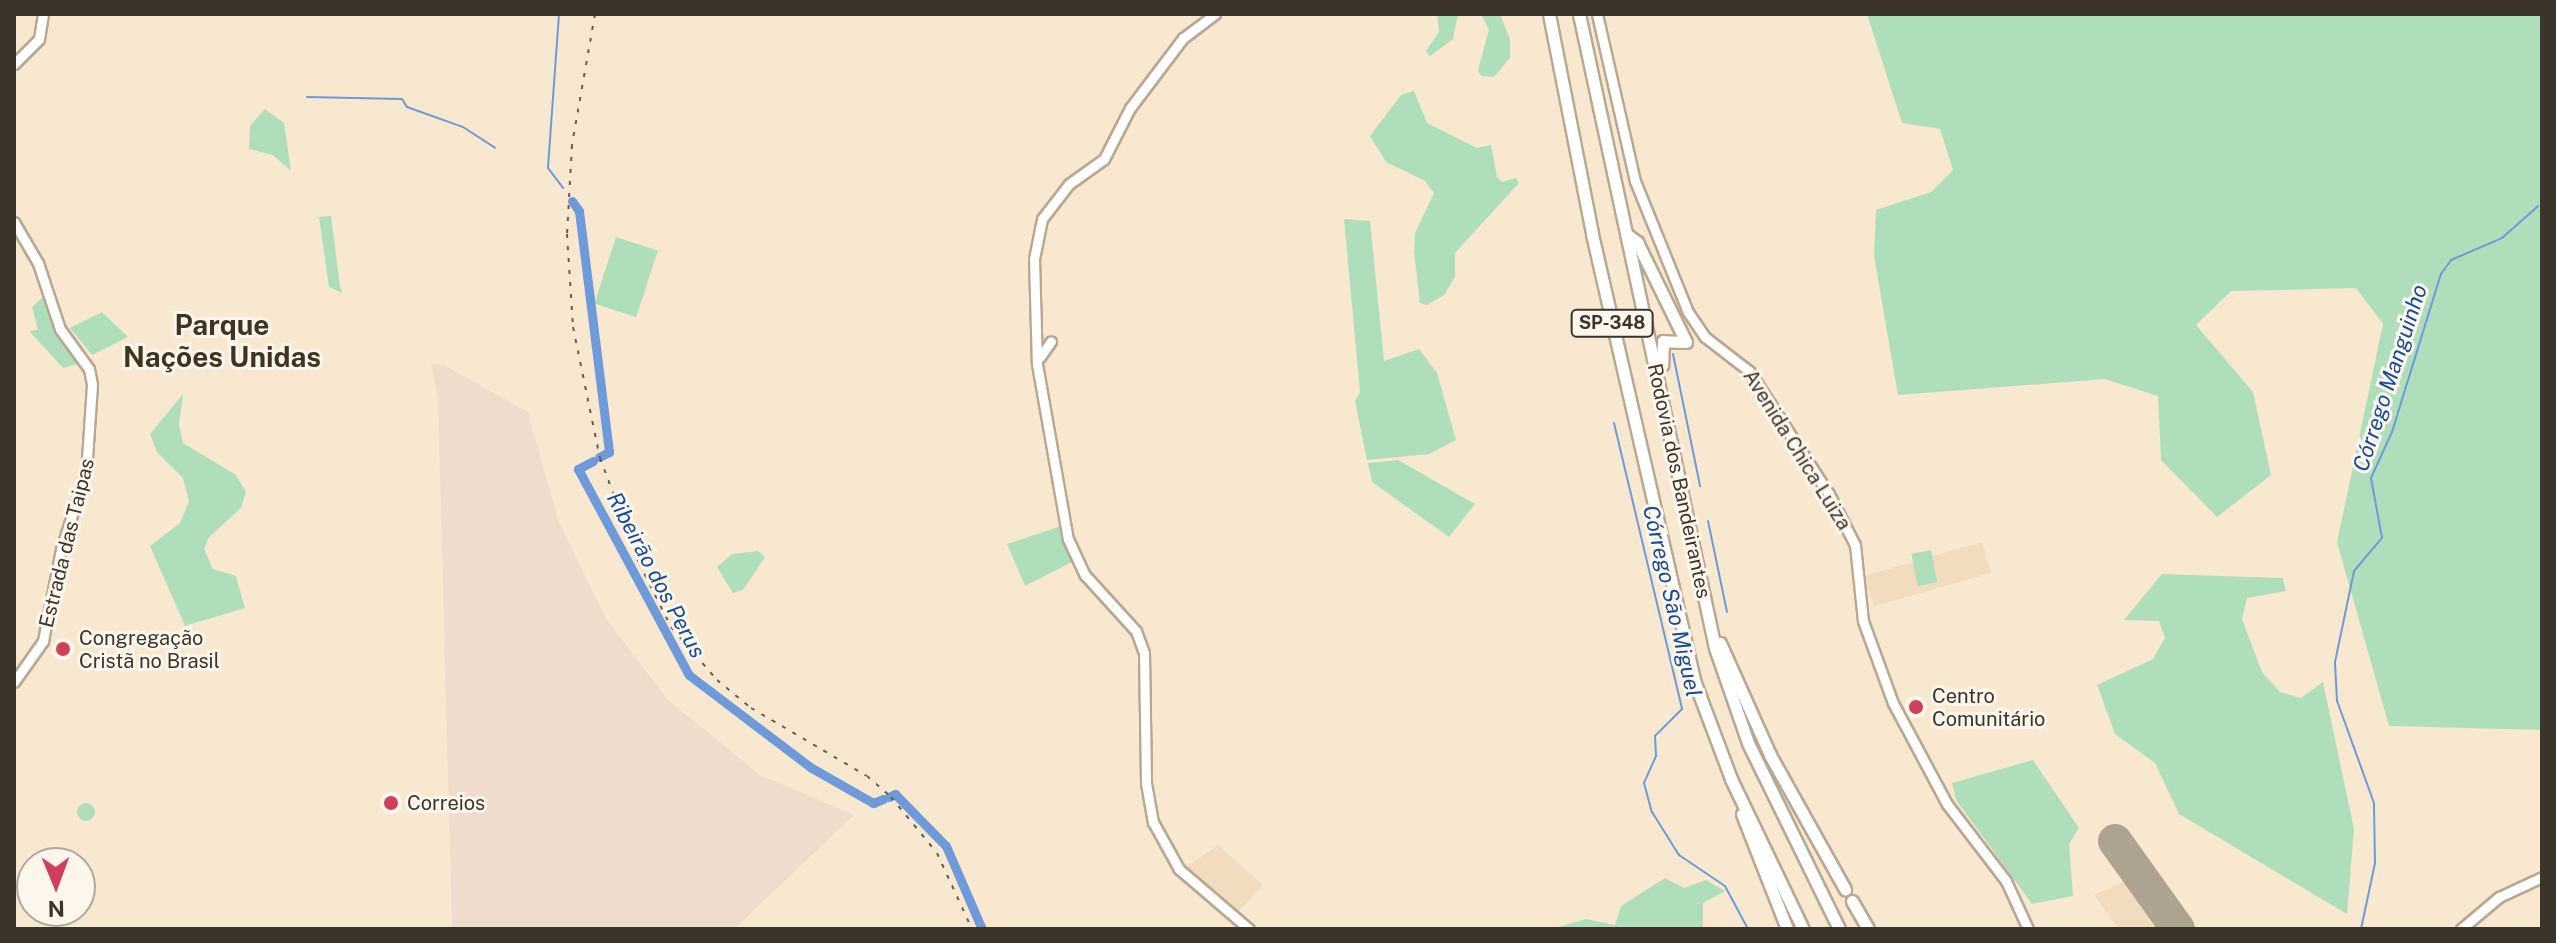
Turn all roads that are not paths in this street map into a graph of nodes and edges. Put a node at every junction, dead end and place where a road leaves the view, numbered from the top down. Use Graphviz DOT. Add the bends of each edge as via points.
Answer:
graph roads {
  1 [pos="43,14"];
  2 [pos="1215,14"];
  3 [pos="1549,14"];
  4 [pos="1579,14"];
  5 [pos="1597,14"];
  6 [pos="14,64"];
  7 [pos="14,222"];
  8 [pos="1626,234"];
  9 [pos="1051,341"];
  10 [pos="1037,364"];
  11 [pos="1657,377"];
  12 [pos="1710,625"];
  13 [pos="14,682"];
  14 [pos="1731,779"];
  15 [pos="2542,877"];
  16 [pos="1845,889"];
  17 [pos="1852,901"];
  18 [pos="1249,929"];
  19 [pos="1787,929"];
  20 [pos="1803,929"];
  21 [pos="1839,929"];
  22 [pos="1868,929"];
  23 [pos="2028,929"];
  24 [pos="2461,929"];
  1 -- 6 [label="main road" via="39,39"];
  2 -- 10 [label="main road" via="1183,38 1130,108 1104,159 1069,184 1042,219 1034,259"];
  3 -- 14 [label="highway, Rodovia dos Bandeirantes / SP-348" via="1592,234 1681,630"];
  4 -- 8 [label="highway, Rodovia dos Bandeirantes / SP-348"];
  5 -- 23 [label="main road, Avenida Chica Luiza" via="1635,181 1688,312 1705,337 1749,371 1829,494 1855,545 1863,621 1893,703 1947,804 2006,881"];
  7 -- 13 [label="main road, Estrada das Taipas" via="38,263 60,329 89,369 92,385 86,472 61,549 43,641"];
  8 -- 11 [label="highway, Rodovia dos Bandeirantes / SP-348"];
  8 -- 11 [label="highway" via="1637,242 1686,342 1663,341"];
  9 -- 10 [label="main road"];
  10 -- 18 [label="main road" via="1068,539 1085,575 1136,631 1144,653 1146,783 1153,822 1179,869"];
  11 -- 12 [label="highway, Rodovia dos Bandeirantes / SP-348"];
  12 -- 16 [label="highway" via="1770,755"];
  12 -- 21 [label="highway, Rodovia dos Bandeirantes / SP-348" via="1738,719"];
  14 -- 19 [label="highway"];
  14 -- 20 [label="highway, Rodovia dos Bandeirantes / SP-348"];
  15 -- 24 [label="main road" via="2499,897"];
  17 -- 22 [label="highway"];
}
